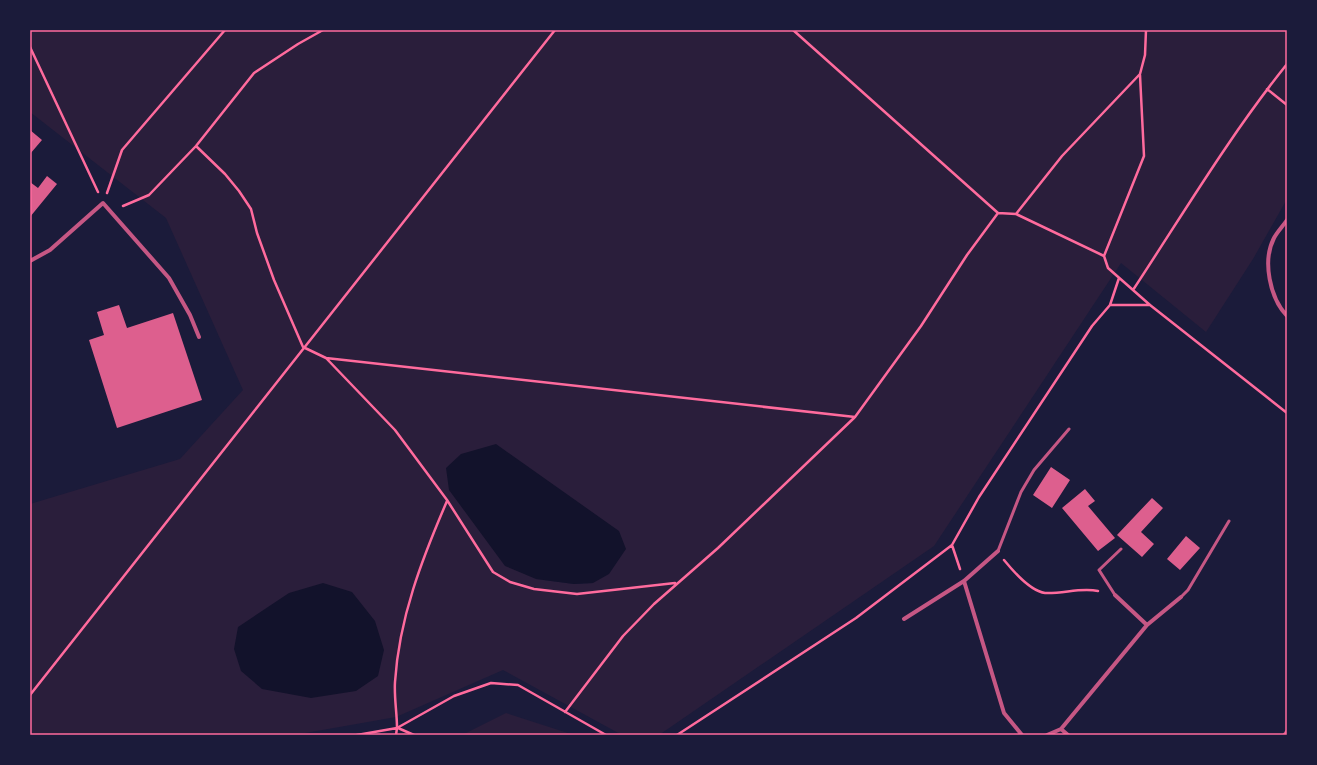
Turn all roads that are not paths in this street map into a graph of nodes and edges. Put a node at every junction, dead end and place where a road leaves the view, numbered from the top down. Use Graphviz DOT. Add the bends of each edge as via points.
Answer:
graph roads {
  1 [pos="1287,220"];
  2 [pos="30,261"];
  3 [pos="1287,316"];
  4 [pos="199,337"];
  5 [pos="1069,429"];
  6 [pos="1229,521"];
  7 [pos="1121,549"];
  8 [pos="998,552"];
  9 [pos="964,581"];
  10 [pos="1114,595"];
  11 [pos="1181,598"];
  12 [pos="904,619"];
  13 [pos="1148,626"];
  14 [pos="1061,729"];
  15 [pos="1287,731"];
  16 [pos="1022,735"];
  17 [pos="1047,735"];
  18 [pos="1068,735"];
  19 [pos="1284,735"];
  1 -- 3 [label="street" via="1274,239 1269,271 1276,300"];
  2 -- 4 [label="street" via="50,250 103,203 170,278"];
  5 -- 8 [label="lane" via="1034,470 1022,492"];
  6 -- 11 [label="lane"];
  7 -- 10 [label="lane" via="1099,570"];
  8 -- 9 [label="street"];
  9 -- 12 [label="street"];
  9 -- 16 [label="street" via="1004,713"];
  10 -- 13 [label="street"];
  11 -- 13 [label="street"];
  13 -- 14 [label="street"];
  14 -- 17 [label="street"];
  14 -- 18 [label="street"];
  15 -- 19 [label="lane"];
}
